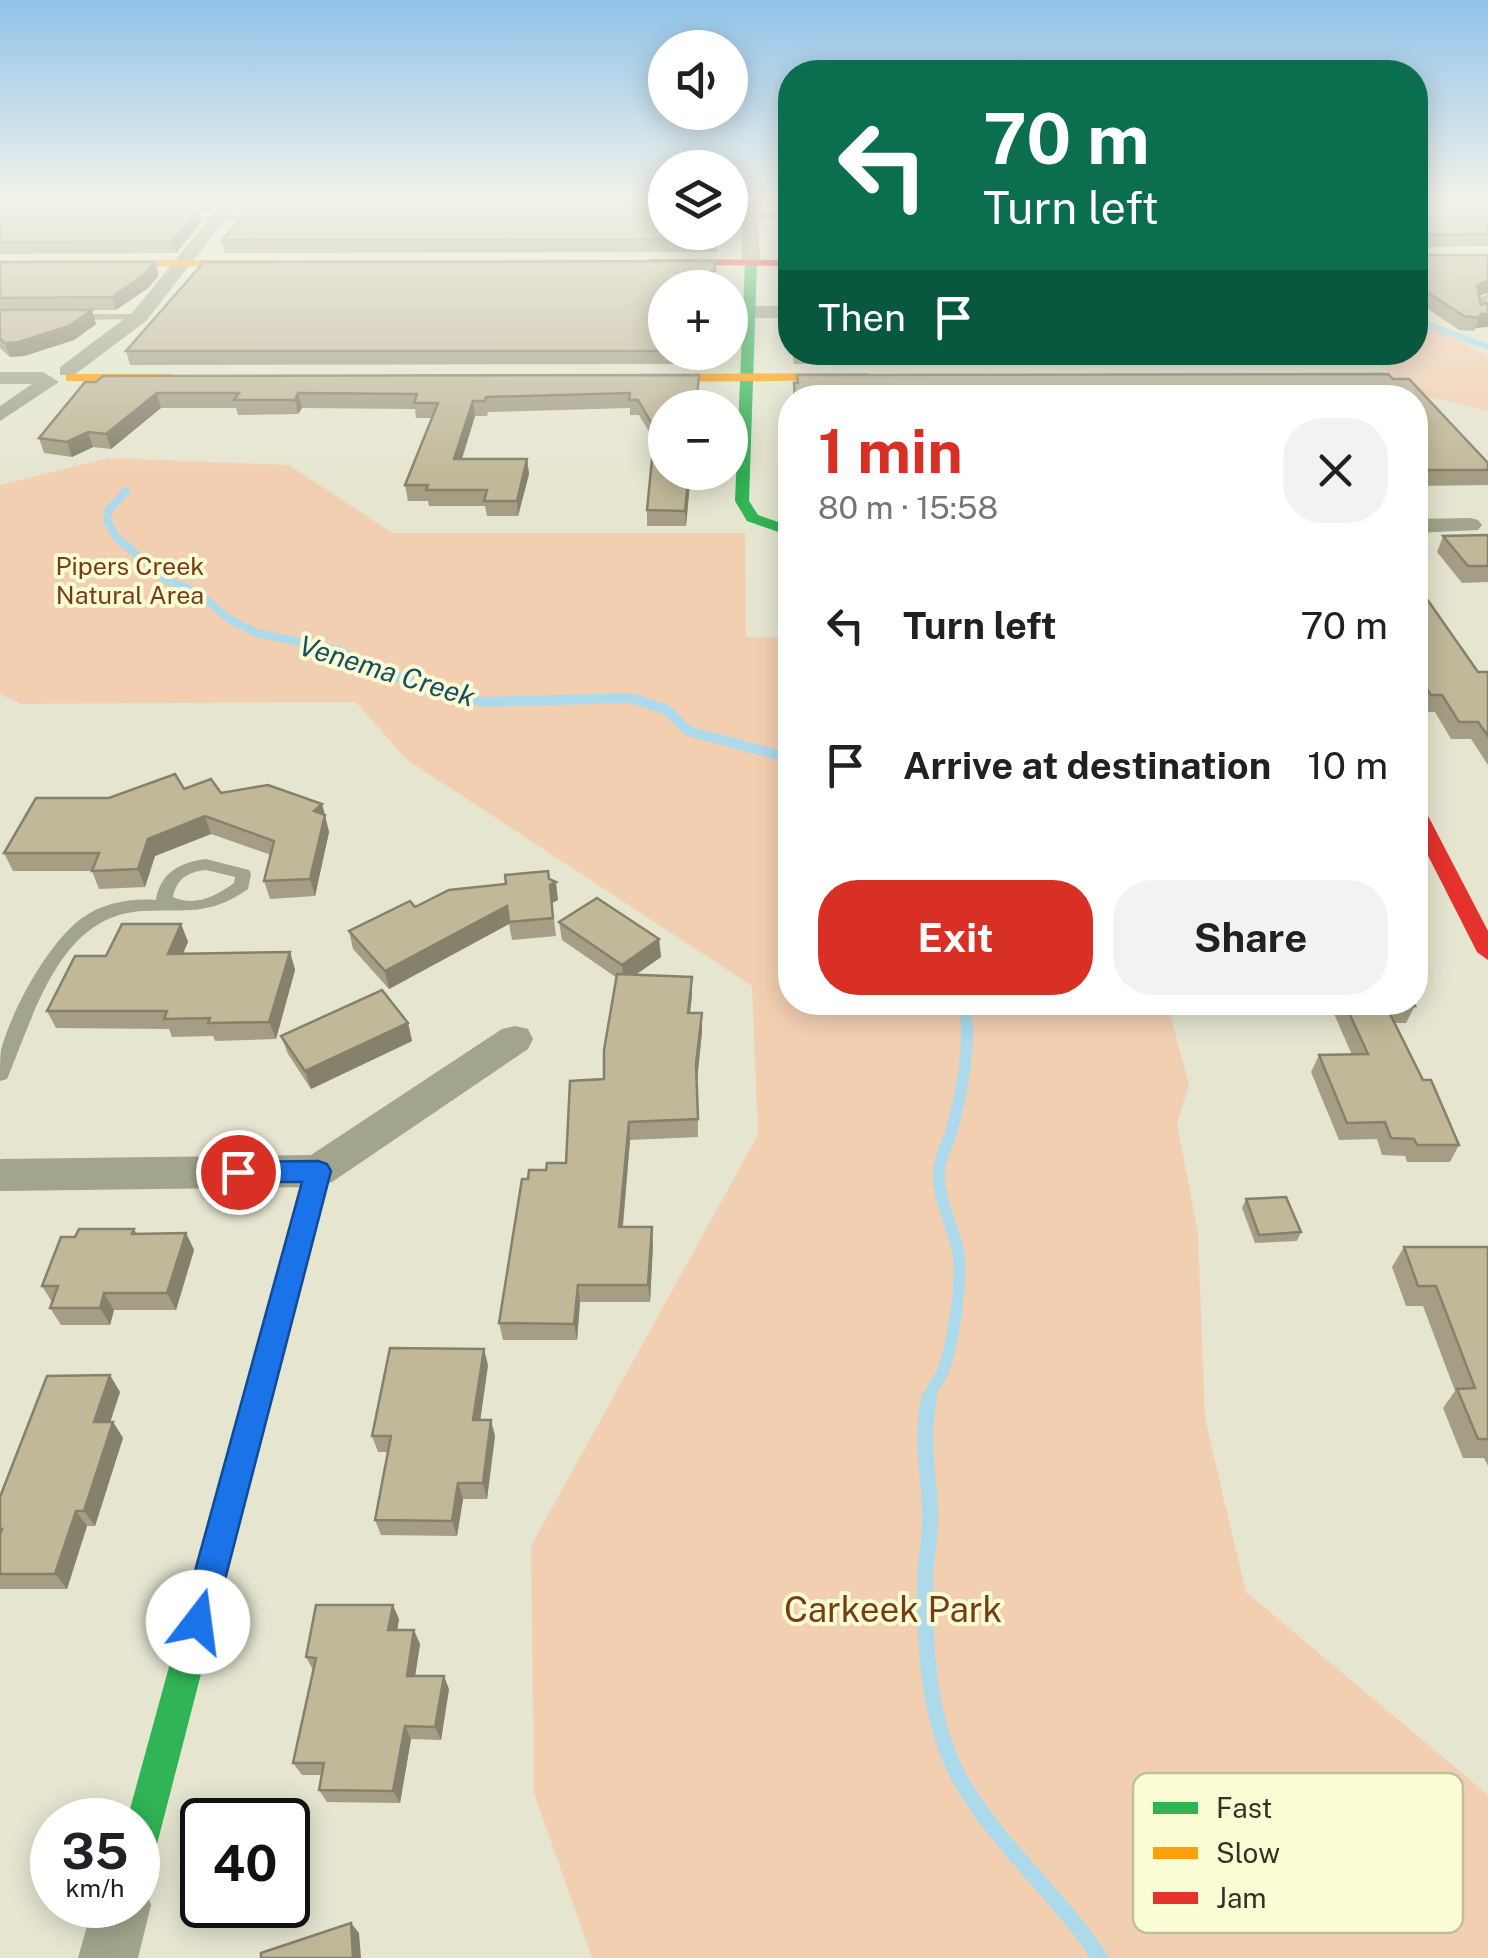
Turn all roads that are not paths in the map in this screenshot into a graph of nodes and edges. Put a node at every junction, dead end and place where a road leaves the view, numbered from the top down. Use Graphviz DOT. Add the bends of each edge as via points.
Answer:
graph roads {
  1 [pos="160,293"];
  2 [pos="750,293"];
  3 [pos="1488,298"];
  4 [pos="749,312"];
  5 [pos="778,312"];
  6 [pos="1480,313"];
  7 [pos="60,317"];
  8 [pos="139,317"];
  9 [pos="58,377"];
  10 [pos="884,377"];
  11 [pos="0,378"];
  12 [pos="190,378"];
  13 [pos="608,378"];
  14 [pos="746,378"];
  15 [pos="0,415"];
  16 [pos="1470,525"];
  17 [pos="1428,526"];
  18 [pos="778,528"];
  19 [pos="1428,835"];
  20 [pos="182,907"];
  21 [pos="1488,952"];
  22 [pos="515,1039"];
  23 [pos="0,1074"];
  24 [pos="318,1171"];
  25 [pos="0,1175"];
  26 [pos="151,1798"];
  27 [pos="116,1928"];
  28 [pos="108,1958"];
  1 -- 8 [label="street"];
  2 -- 4 [label="street"];
  3 -- 6 [label="lane" via="1481,300"];
  4 -- 5 [label="street"];
  4 -- 14 [label="street"];
  7 -- 8 [label="lane"];
  8 -- 9 [label="street"];
  9 -- 11 [label="street"];
  9 -- 12 [label="street"];
  9 -- 15 [label="street"];
  10 -- 14 [label="street"];
  13 -- 14 [label="street"];
  14 -- 18 [label="street" via="742,501 748,515"];
  16 -- 17 [label="street"];
  19 -- 21 [label="street"];
  20 -- 23 [label="lane" via="108,910 76,928 45,973"];
  22 -- 24 [label="street"];
  24 -- 25 [label="street"];
  24 -- 26 [label="street"];
  27 -- 28 [label="street"];
}
